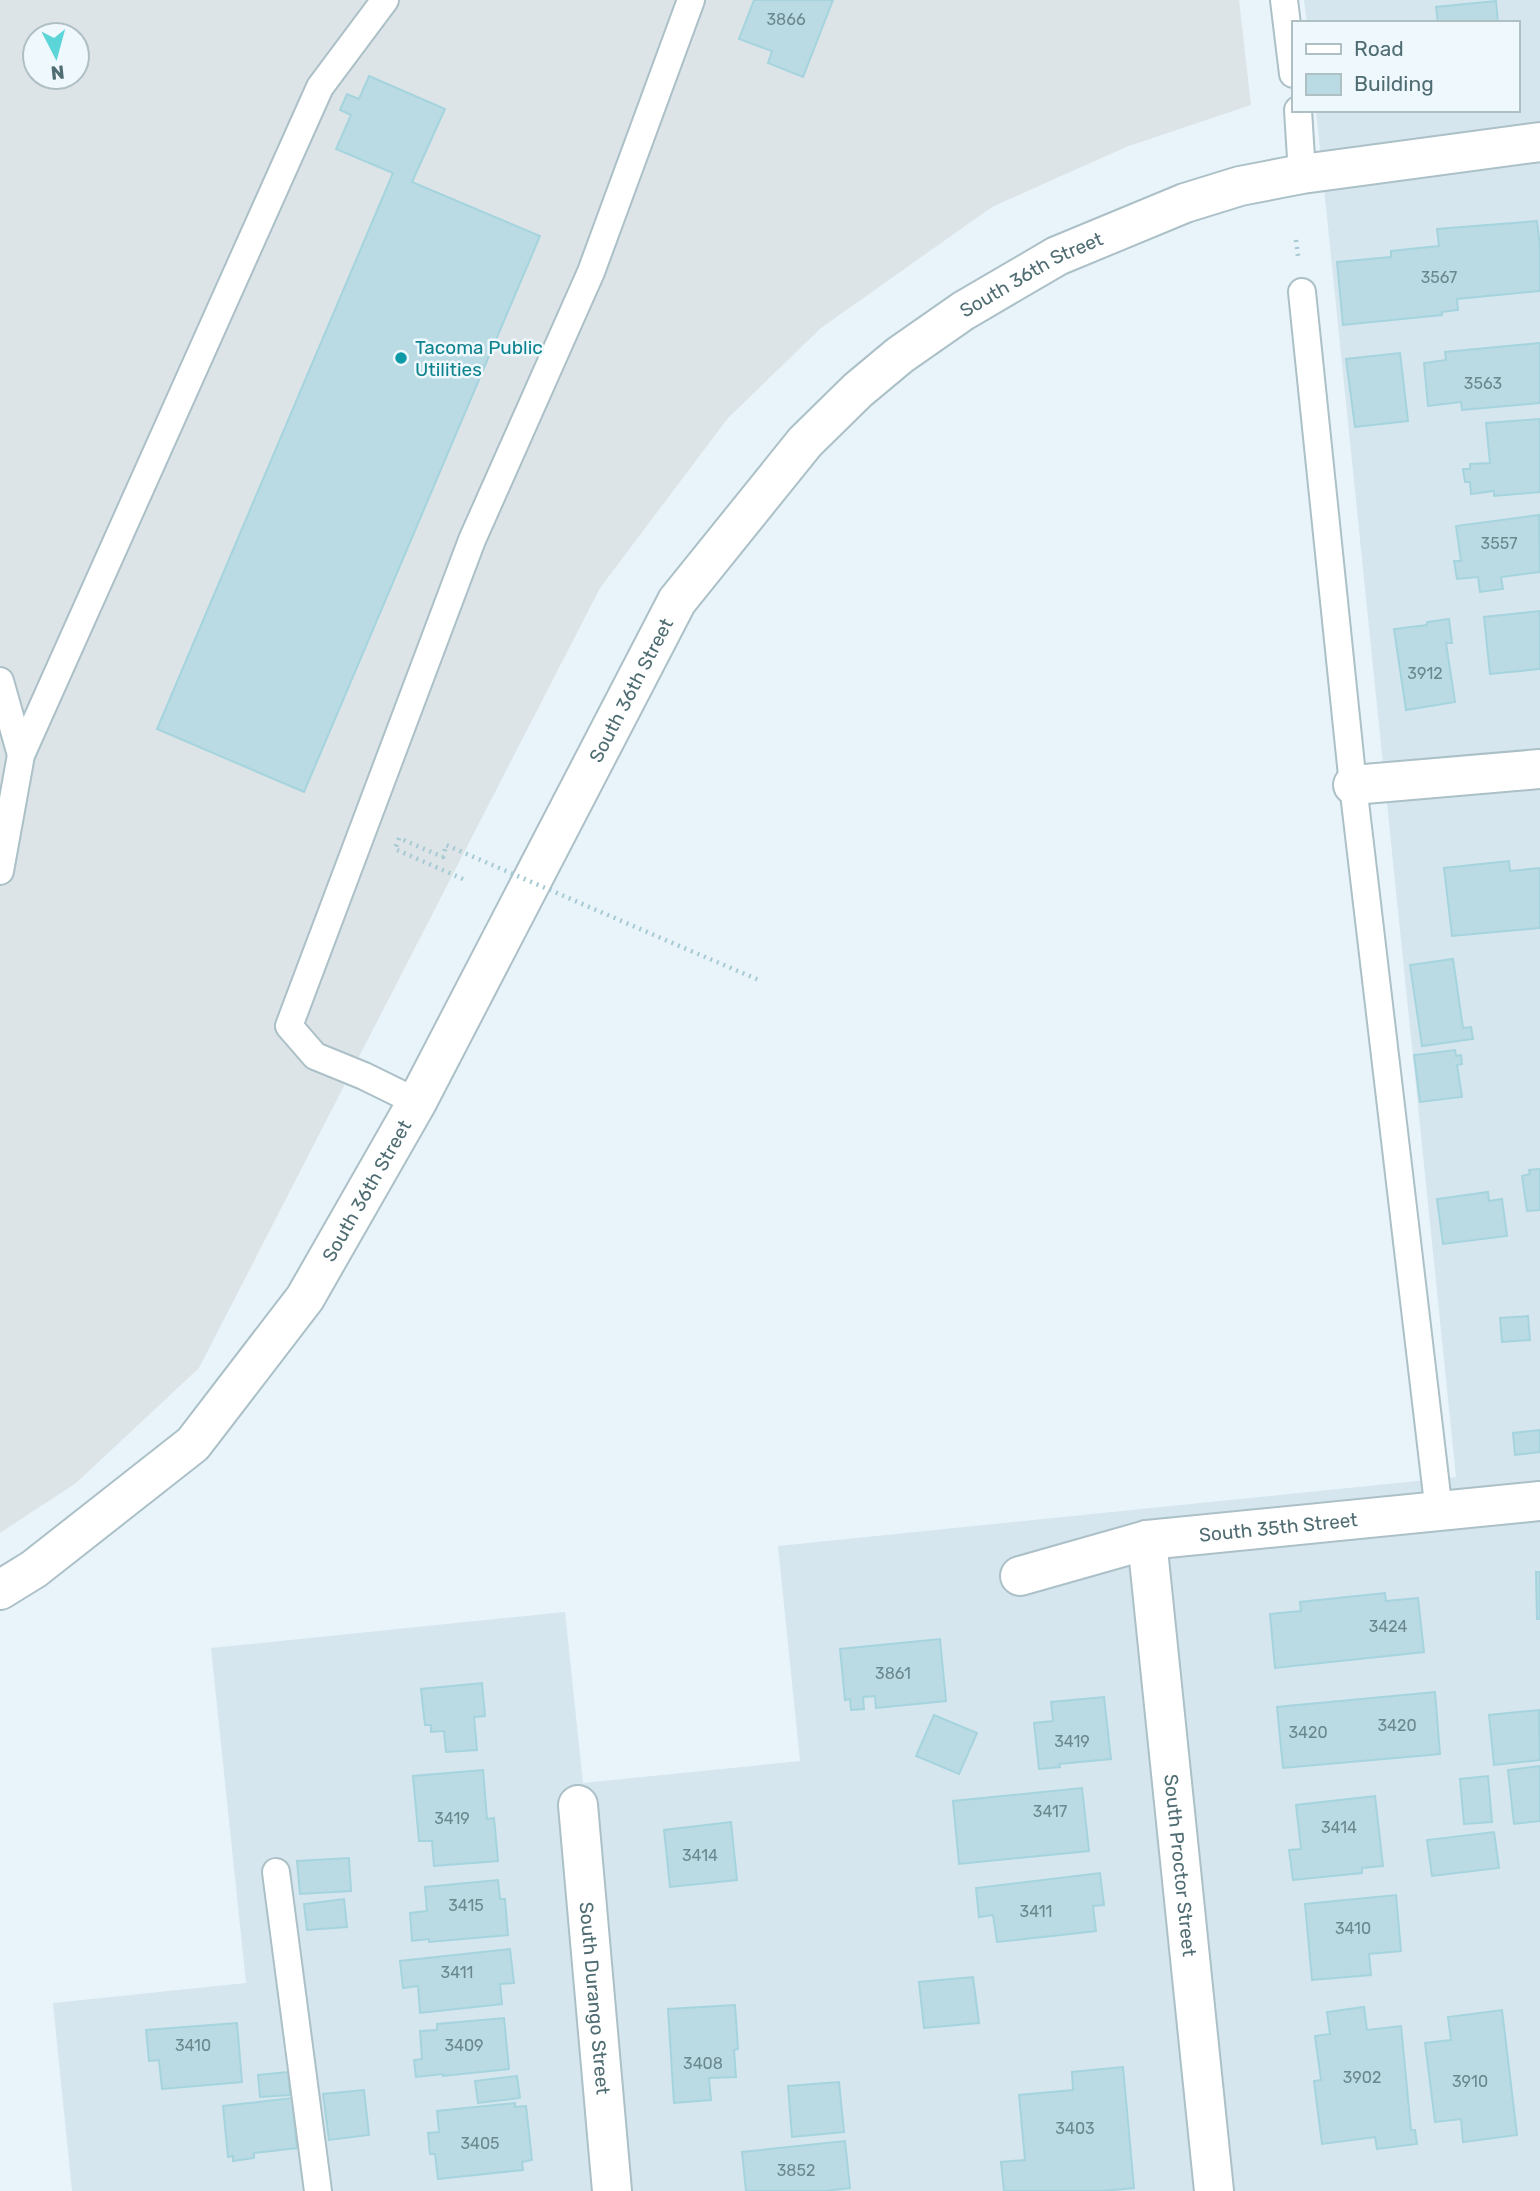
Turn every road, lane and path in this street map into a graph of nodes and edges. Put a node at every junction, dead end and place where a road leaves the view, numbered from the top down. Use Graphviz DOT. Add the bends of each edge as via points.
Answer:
graph roads {
  1 [pos="385,0"];
  2 [pos="691,0"];
  3 [pos="1284,0"];
  4 [pos="1292,66"];
  5 [pos="1298,112"];
  6 [pos="1540,142"];
  7 [pos="1302,174"];
  8 [pos="1302,292"];
  9 [pos="0,681"];
  10 [pos="11,755"];
  11 [pos="1540,769"];
  12 [pos="1353,785"];
  13 [pos="0,871"];
  14 [pos="463,879"];
  15 [pos="759,980"];
  16 [pos="417,1102"];
  17 [pos="1540,1501"];
  18 [pos="1440,1512"];
  19 [pos="1147,1540"];
  20 [pos="1020,1576"];
  21 [pos="0,1590"];
  22 [pos="578,1805"];
  23 [pos="276,1872"];
  24 [pos="318,2191"];
  25 [pos="612,2191"];
  26 [pos="1214,2191"];
  1 -- 10 [label="lane" via="320,87"];
  2 -- 16 [label="lane" via="592,272 472,540 289,1026 315,1056"];
  3 -- 4 [label="lane"];
  5 -- 7 [label="lane"];
  6 -- 7 [label="street, South 36th Street"];
  7 -- 16 [label="street, South 36th Street" via="1185,203 1057,257 963,311 900,355 805,442 677,601"];
  8 -- 12 [label="lane"];
  9 -- 10 [label="lane"];
  10 -- 13 [label="lane"];
  11 -- 12 [label="street"];
  12 -- 18 [label="lane"];
  14 -- 15 [label="path, bridge" via="395,849 399,838 443,858 446,845"];
  16 -- 21 [label="street, South 36th Street" via="304,1298 192,1444 34,1569"];
  17 -- 18 [label="street, South 35th Street"];
  18 -- 19 [label="street, South 35th Street"];
  19 -- 20 [label="street, South 35th Street"];
  19 -- 26 [label="street, South Proctor Street"];
  22 -- 25 [label="street, South Durango Street"];
  23 -- 24 [label="lane"];
}
